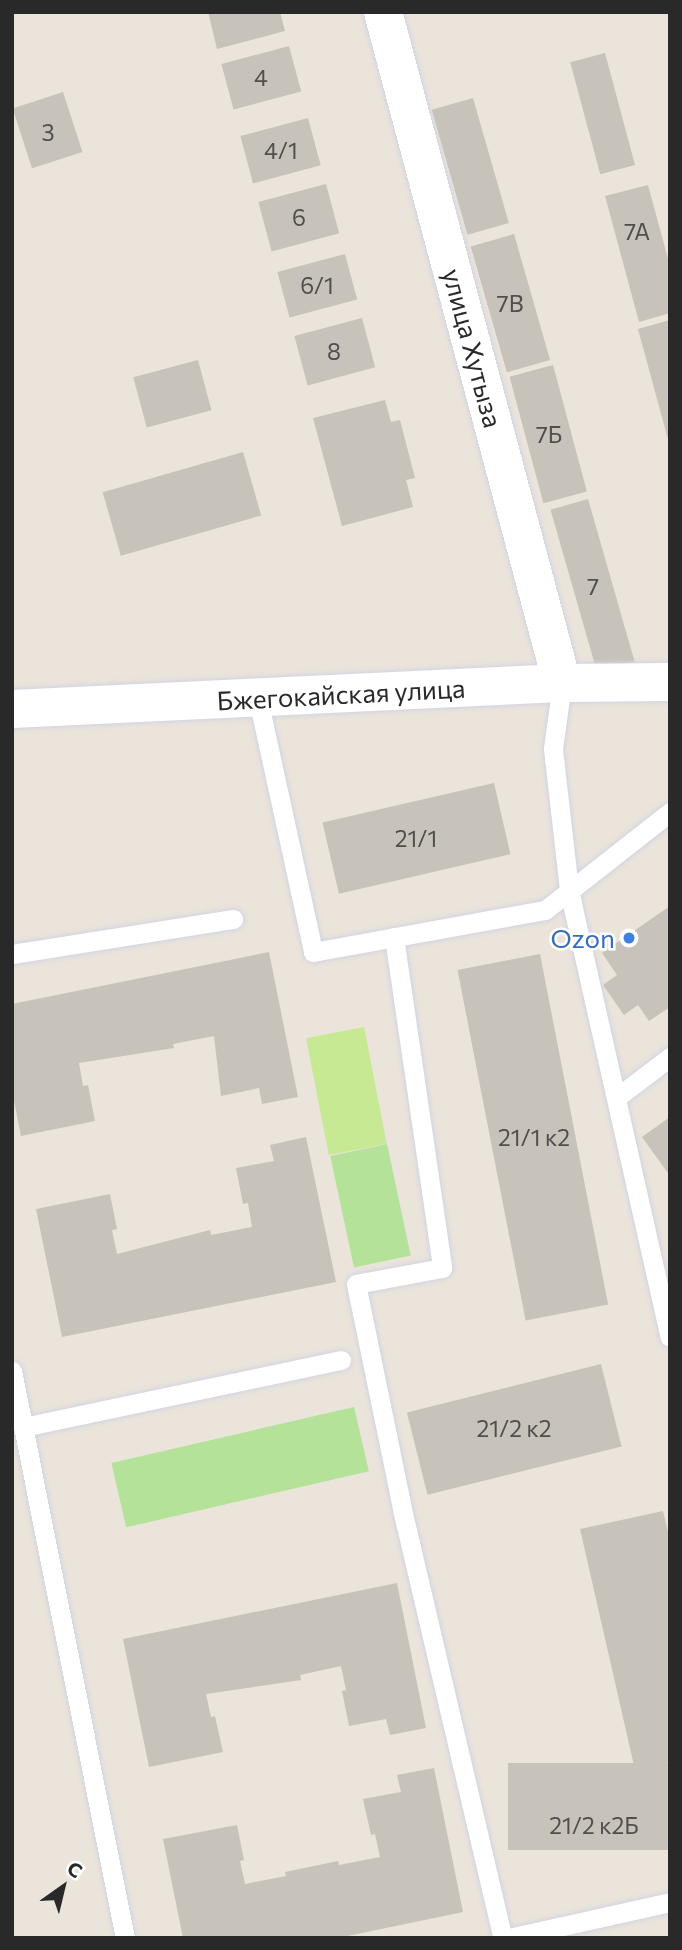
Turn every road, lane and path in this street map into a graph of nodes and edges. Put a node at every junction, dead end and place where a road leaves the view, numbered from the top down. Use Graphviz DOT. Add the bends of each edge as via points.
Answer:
graph roads {
  1 [pos="383,12"];
  2 [pos="670,682"];
  3 [pos="562,683"];
  4 [pos="258,699"];
  5 [pos="13,704"];
  6 [pos="670,812"];
  7 [pos="569,891"];
  8 [pos="233,919"];
  9 [pos="394,937"];
  10 [pos="12,954"];
  11 [pos="670,1057"];
  12 [pos="616,1098"];
  13 [pos="663,1270"];
  14 [pos="670,1337"];
  15 [pos="341,1360"];
  16 [pos="12,1371"];
  17 [pos="23,1427"];
  18 [pos="670,1902"];
  19 [pos="125,1938"];
  20 [pos="503,1938"];
  21 [pos="509,1938"];
  1 -- 3 [label="street, улица Хутыза"];
  2 -- 3 [label="street, Бжегокайская улица"];
  3 -- 4 [label="street, Бжегокайская улица"];
  3 -- 7 [label="lane" via="553,749"];
  4 -- 5 [label="street, Бжегокайская улица"];
  4 -- 9 [label="lane" via="313,953"];
  6 -- 7 [label="lane"];
  7 -- 9 [label="lane" via="545,910"];
  7 -- 12 [label="lane"];
  8 -- 10 [label="lane"];
  9 -- 20 [label="lane" via="442,1268 356,1284 402,1508"];
  11 -- 12 [label="lane"];
  12 -- 13 [label="lane"];
  13 -- 14 [label="lane"];
  15 -- 17 [label="lane"];
  16 -- 17 [label="lane"];
  17 -- 19 [label="lane"];
  18 -- 21 [label="lane"];
}
